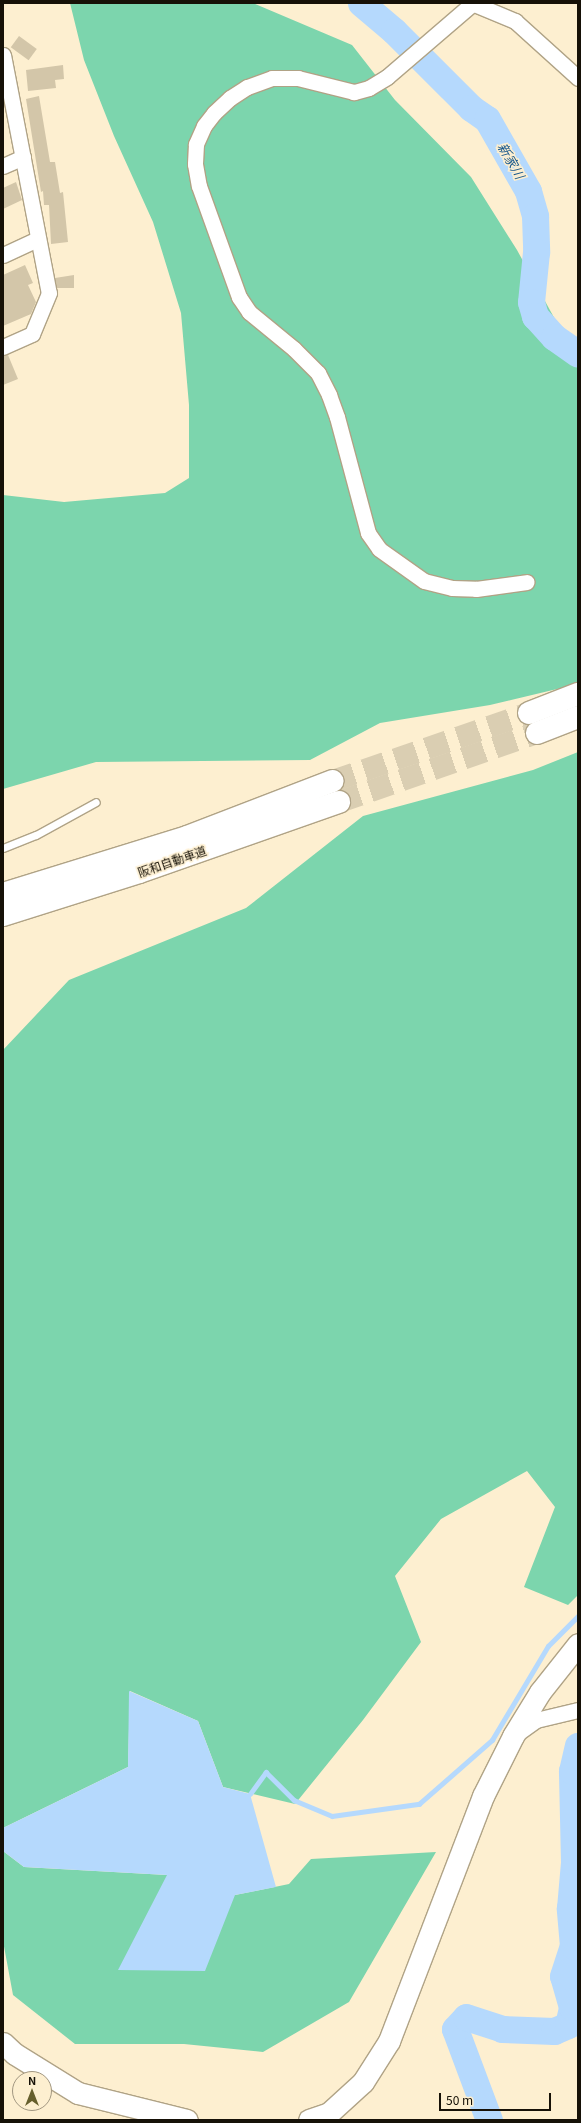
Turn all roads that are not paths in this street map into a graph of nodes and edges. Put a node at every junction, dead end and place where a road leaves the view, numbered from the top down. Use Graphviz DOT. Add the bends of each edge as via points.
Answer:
graph roads {
  1 [pos="473,3"];
  2 [pos="3,55"];
  3 [pos="578,78"];
  4 [pos="6,80"];
  5 [pos="23,157"];
  6 [pos="3,166"];
  7 [pos="38,239"];
  8 [pos="3,255"];
  9 [pos="3,347"];
  10 [pos="527,582"];
  11 [pos="578,694"];
  12 [pos="578,717"];
  13 [pos="333,781"];
  14 [pos="96,802"];
  15 [pos="340,802"];
  16 [pos="3,848"];
  17 [pos="3,894"];
  18 [pos="3,915"];
  19 [pos="578,1644"];
  20 [pos="578,1710"];
  21 [pos="513,1736"];
  22 [pos="3,2043"];
  23 [pos="187,2120"];
  24 [pos="309,2120"];
  1 -- 3 [label="street" via="515,21"];
  1 -- 10 [label="street" via="387,77 369,88 354,92 298,78 272,78 247,87 230,98 204,126 196,144 195,164 199,186 239,297 249,312 294,349 318,373 337,417 368,532 379,549 424,581 452,588 476,589"];
  2 -- 4 [label="street"];
  4 -- 5 [label="street"];
  5 -- 6 [label="street"];
  5 -- 7 [label="street"];
  7 -- 8 [label="street"];
  7 -- 9 [label="street" via="49,293 32,334"];
  11 -- 12 [label="highway" via="533,723"];
  13 -- 17 [label="highway, 阪和自動車道" via="187,838"];
  14 -- 16 [label="lane" via="36,836"];
  15 -- 18 [label="highway, 阪和自動車道" via="139,872"];
  19 -- 21 [label="street" via="540,1692"];
  20 -- 21 [label="street" via="536,1720"];
  21 -- 24 [label="street" via="483,1796 389,2041 363,2082 329,2113"];
  22 -- 23 [label="street" via="15,2054 78,2093"];
}
